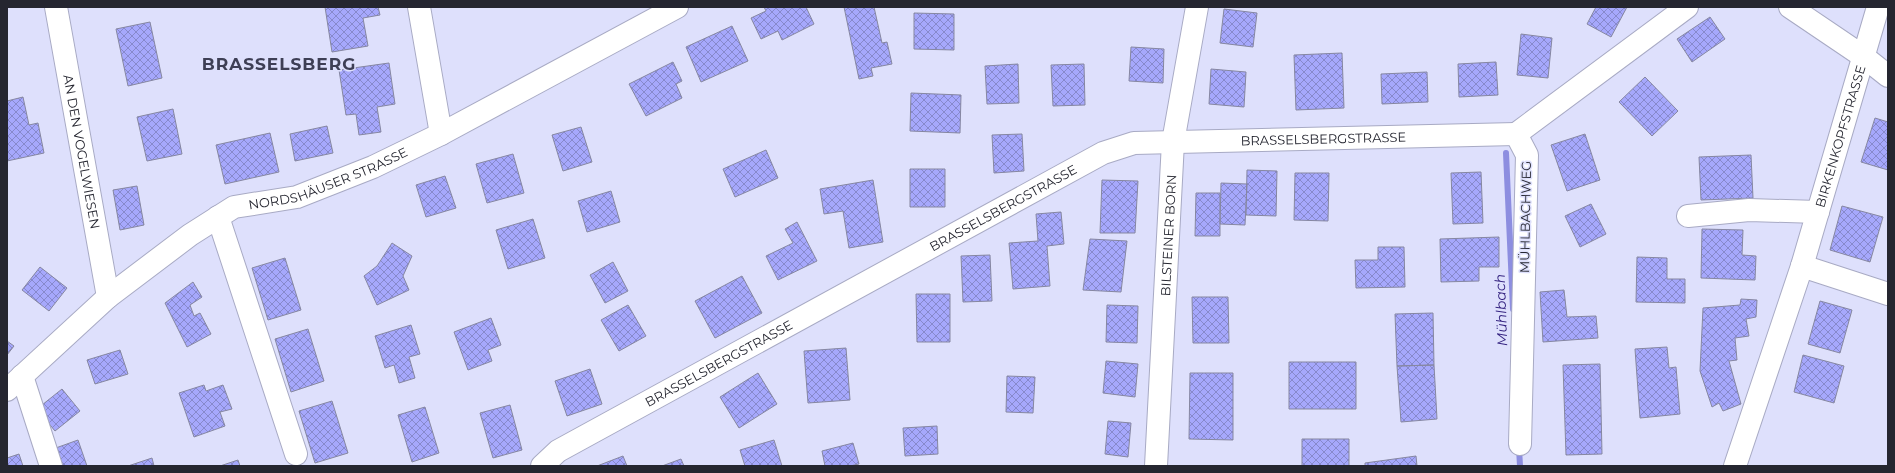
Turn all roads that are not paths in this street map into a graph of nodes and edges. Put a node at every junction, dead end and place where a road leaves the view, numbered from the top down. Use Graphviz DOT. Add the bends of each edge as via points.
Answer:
graph roads {
  1 [pos="56,7"];
  2 [pos="419,7"];
  3 [pos="677,7"];
  4 [pos="1197,7"];
  5 [pos="1687,7"];
  6 [pos="1790,7"];
  7 [pos="1878,7"];
  8 [pos="1864,57"];
  9 [pos="1888,76"];
  10 [pos="441,134"];
  11 [pos="1516,134"];
  12 [pos="1173,142"];
  13 [pos="1818,212"];
  14 [pos="1688,216"];
  15 [pos="218,217"];
  16 [pos="1802,266"];
  17 [pos="1888,294"];
  18 [pos="108,297"];
  19 [pos="15,383"];
  20 [pos="1520,444"];
  21 [pos="296,454"];
  22 [pos="51,466"];
  23 [pos="542,466"];
  24 [pos="1156,466"];
  25 [pos="1735,466"];
  1 -- 18 [label="street, AN DEN VOGELWIESEN"];
  2 -- 10 [label="street"];
  3 -- 10 [label="street, NORDSHÄUSER STRASSE"];
  4 -- 12 [label="street, BILSTEINER BORN"];
  5 -- 11 [label="street"];
  6 -- 8 [label="street"];
  7 -- 8 [label="street, BIRKENKOPFSTRASSE"];
  8 -- 9 [label="street"];
  8 -- 13 [label="street, BIRKENKOPFSTRASSE"];
  10 -- 15 [label="street, NORDSHÄUSER STRASSE" via="373,167 297,197 234,207"];
  11 -- 12 [label="street, BRASSELSBERGSTRASSE"];
  11 -- 20 [label="street, MÜHLBACHWEG" via="1527,155"];
  12 -- 23 [label="street, BRASSELSBERGSTRASSE" via="1134,143 1103,153 558,451"];
  12 -- 24 [label="street, BILSTEINER BORN"];
  13 -- 14 [label="street" via="1749,210"];
  13 -- 16 [label="street, BIRKENKOPFSTRASSE"];
  15 -- 18 [label="street, NORDSHÄUSER STRASSE" via="190,234"];
  15 -- 21 [label="street"];
  16 -- 17 [label="street"];
  16 -- 25 [label="street, BIRKENKOPFSTRASSE"];
  18 -- 19 [label="street, NORDSHÄUSER STRASSE"];
  19 -- 22 [label="street"];
}
